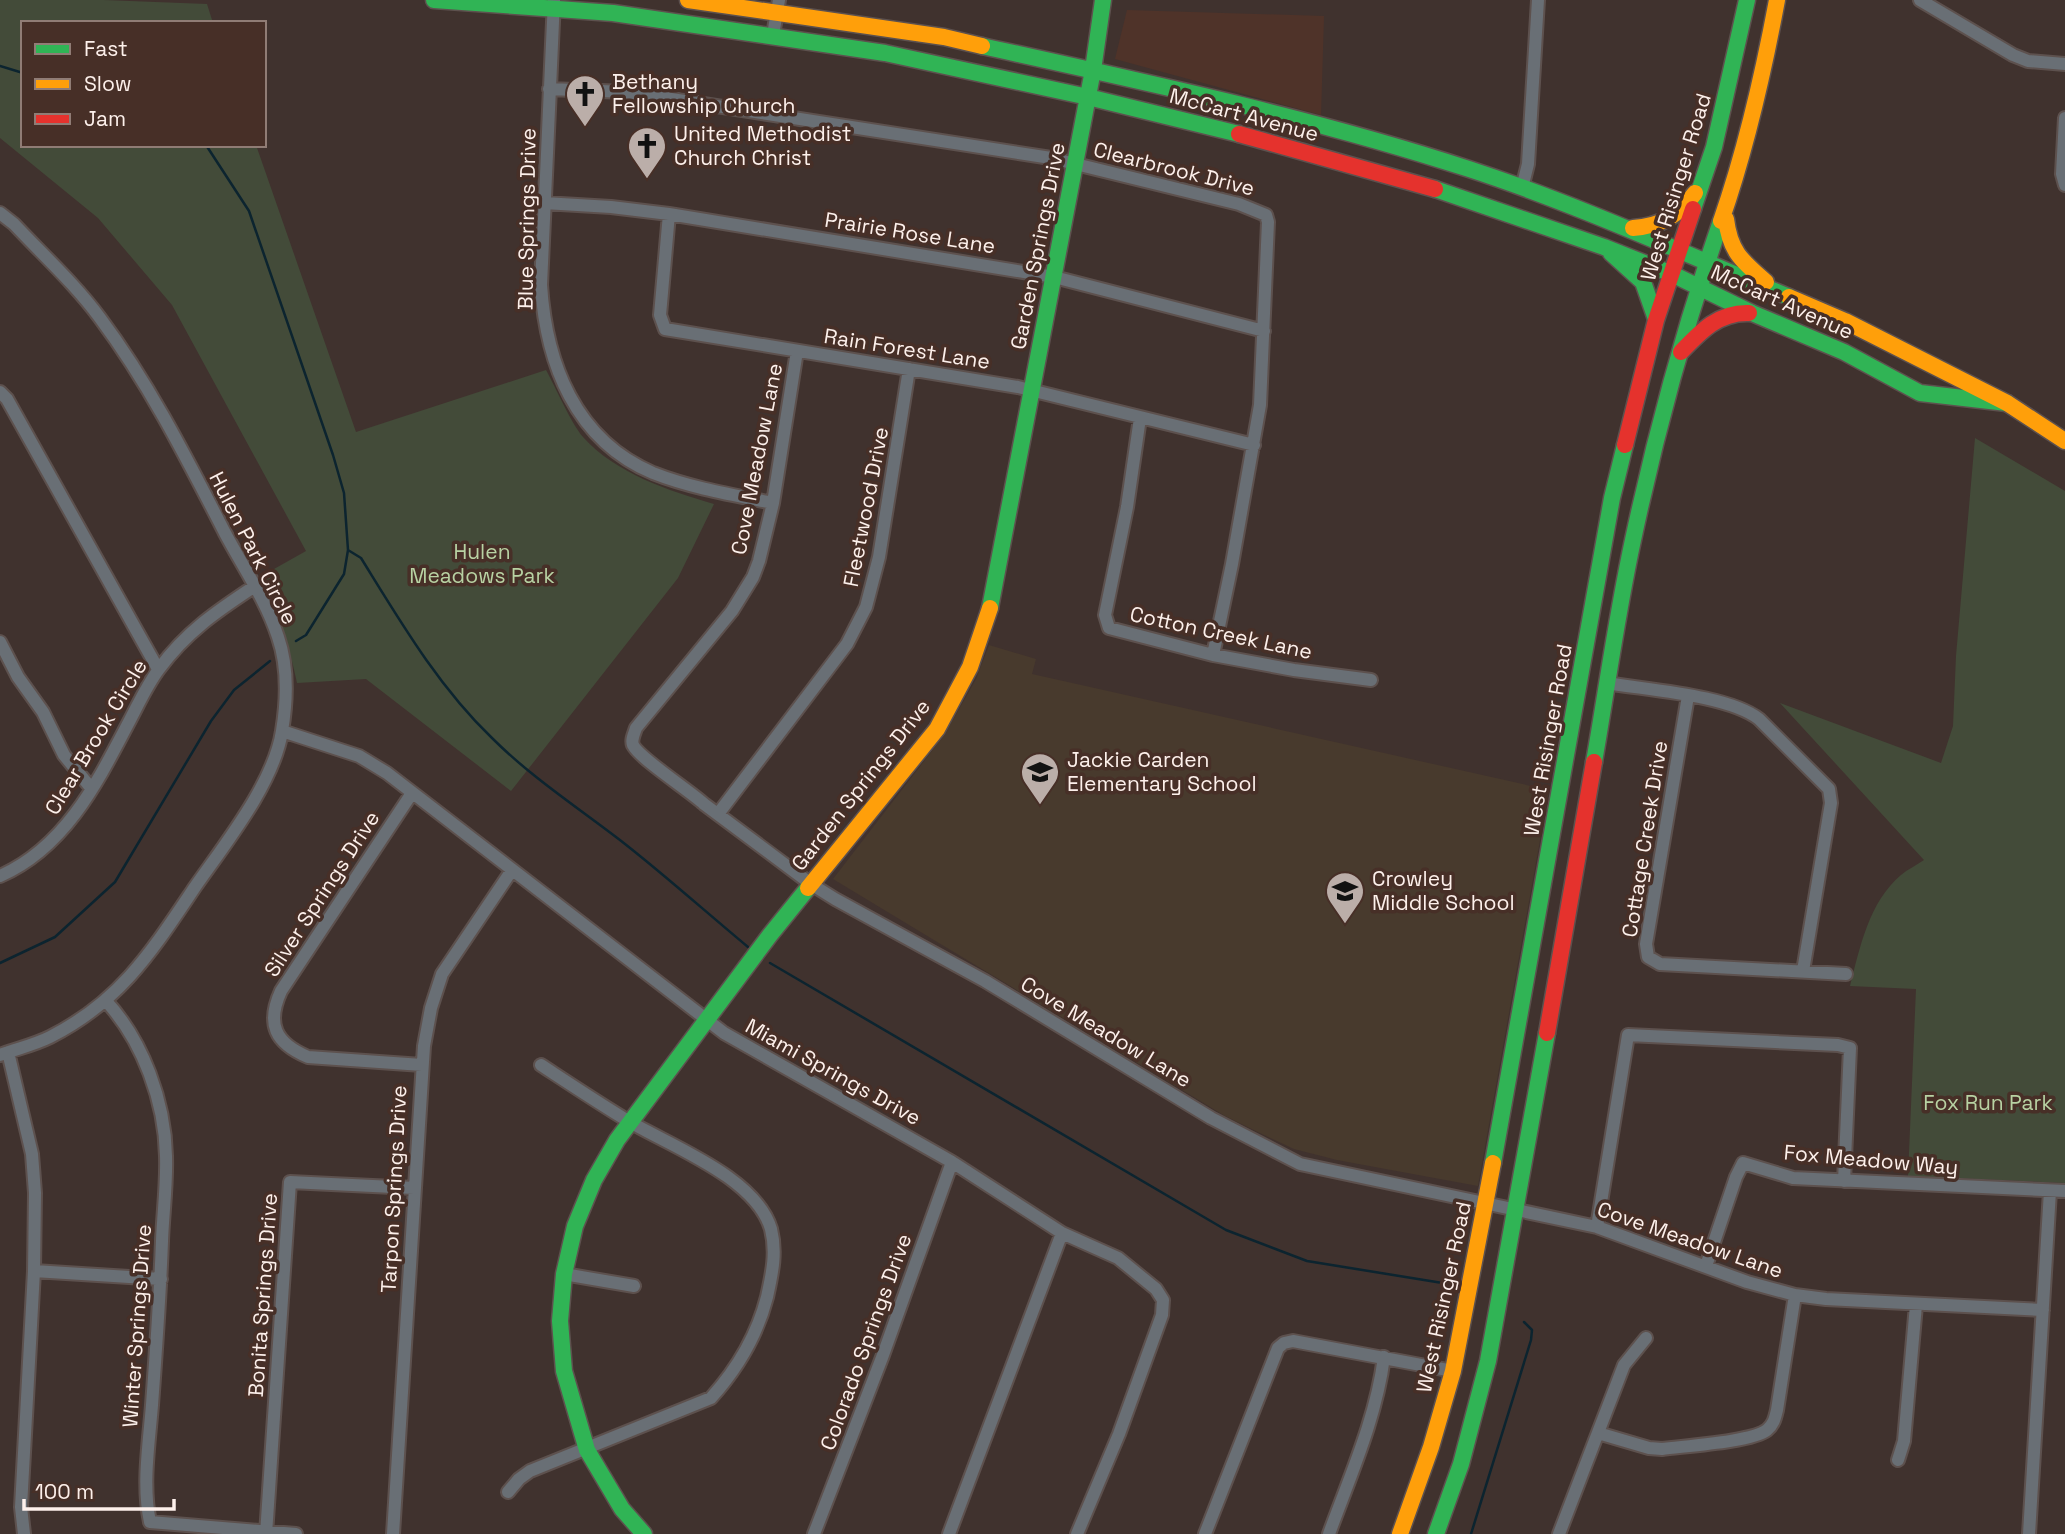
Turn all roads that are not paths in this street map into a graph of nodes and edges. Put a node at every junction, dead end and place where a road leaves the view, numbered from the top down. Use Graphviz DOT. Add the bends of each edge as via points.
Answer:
graph roads {
  1 [pos="435,0"];
  2 [pos="688,0"];
  3 [pos="1103,0"];
  4 [pos="1538,0"];
  5 [pos="1747,0"];
  6 [pos="1777,0"];
  7 [pos="1920,0"];
  8 [pos="554,4"];
  9 [pos="778,6"];
  10 [pos="773,35"];
  11 [pos="2065,64"];
  12 [pos="1093,70"];
  13 [pos="549,89"];
  14 [pos="1088,97"];
  15 [pos="2065,118"];
  16 [pos="1075,164"];
  17 [pos="1704,179"];
  18 [pos="2065,185"];
  19 [pos="1522,188"];
  20 [pos="544,203"];
  21 [pos="1726,209"];
  22 [pos="0,214"];
  23 [pos="669,214"];
  24 [pos="1625,228"];
  25 [pos="1604,247"];
  26 [pos="1680,251"];
  27 [pos="1707,262"];
  28 [pos="1672,274"];
  29 [pos="1054,277"];
  30 [pos="1698,287"];
  31 [pos="1779,293"];
  32 [pos="1752,313"];
  33 [pos="1656,320"];
  34 [pos="1264,331"];
  35 [pos="797,351"];
  36 [pos="1679,354"];
  37 [pos="909,369"];
  38 [pos="1031,391"];
  39 [pos="0,392"];
  40 [pos="2007,403"];
  41 [pos="1140,418"];
  42 [pos="2065,441"];
  43 [pos="1254,445"];
  44 [pos="773,503"];
  45 [pos="255,586"];
  46 [pos="0,642"];
  47 [pos="1213,655"];
  48 [pos="158,669"];
  49 [pos="1581,679"];
  50 [pos="1371,680"];
  51 [pos="1607,683"];
  52 [pos="1688,696"];
  53 [pos="282,731"];
  54 [pos="92,788"];
  55 [pos="412,793"];
  56 [pos="718,814"];
  57 [pos="512,870"];
  58 [pos="0,876"];
  59 [pos="811,884"];
  60 [pos="1803,971"];
  61 [pos="1846,974"];
  62 [pos="106,1001"];
  63 [pos="706,1021"];
  64 [pos="4,1054"];
  65 [pos="422,1065"];
  66 [pos="541,1065"];
  67 [pos="631,1122"];
  68 [pos="953,1162"];
  69 [pos="1844,1181"];
  70 [pos="414,1188"];
  71 [pos="2049,1191"];
  72 [pos="2065,1191"];
  73 [pos="1486,1203"];
  74 [pos="1516,1210"];
  75 [pos="1597,1227"];
  76 [pos="1062,1233"];
  77 [pos="1706,1266"];
  78 [pos="34,1271"];
  79 [pos="564,1274"];
  80 [pos="161,1279"];
  81 [pos="634,1286"];
  82 [pos="1795,1295"];
  83 [pos="1916,1305"];
  84 [pos="2043,1310"];
  85 [pos="1646,1338"];
  86 [pos="1384,1357"];
  87 [pos="1453,1371"];
  88 [pos="1598,1433"];
  89 [pos="587,1450"];
  90 [pos="1898,1460"];
  91 [pos="508,1492"];
  92 [pos="267,1533"];
  93 [pos="24,1534"];
  94 [pos="296,1534"];
  95 [pos="393,1534"];
  96 [pos="644,1534"];
  97 [pos="814,1534"];
  98 [pos="949,1534"];
  99 [pos="1077,1534"];
  100 [pos="1205,1534"];
  101 [pos="1329,1534"];
  102 [pos="1400,1534"];
  103 [pos="1436,1534"];
  104 [pos="1559,1534"];
  105 [pos="2029,1534"];
  1 -- 8 [label="main road, McCart Avenue"];
  2 -- 9 [label="main road, McCart Avenue"];
  3 -- 12 [label="main road, Garden Springs Drive"];
  4 -- 19 [label="street" via="1528,164"];
  5 -- 17 [label="main road, West Risinger Road"];
  6 -- 21 [label="main road" via="1766,60"];
  7 -- 11 [label="street" via="2013,55"];
  8 -- 10 [label="main road, McCart Avenue"];
  8 -- 13 [label="street, Blue Springs Drive"];
  9 -- 10 [label="street"];
  9 -- 12 [label="main road, McCart Avenue"];
  10 -- 14 [label="main road, McCart Avenue" via="885,53"];
  12 -- 14 [label="main road, Garden Springs Drive"];
  12 -- 19 [label="main road, McCart Avenue" via="1272,111"];
  13 -- 16 [label="street, Clearbrook Drive" via="626,92"];
  13 -- 20 [label="street, Blue Springs Drive"];
  14 -- 16 [label="main road, Garden Springs Drive"];
  14 -- 25 [label="main road, McCart Avenue" via="1396,177"];
  15 -- 18 [label="street"];
  16 -- 29 [label="main road, Garden Springs Drive"];
  16 -- 34 [label="street, Clearbrook Drive" via="1239,204 1266,215"];
  17 -- 24 [label="main road" via="1676,215 1650,228"];
  17 -- 26 [label="main road, West Risinger Road"];
  19 -- 24 [label="main road, McCart Avenue"];
  20 -- 23 [label="street, Prairie Rose Lane"];
  20 -- 44 [label="street, Blue Springs Drive" via="543,316 553,359 586,421 613,449 649,471"];
  21 -- 27 [label="main road"];
  21 -- 31 [label="main road" via="1732,250"];
  22 -- 45 [label="street, Hulen Park Circle" via="77,291 135,369"];
  23 -- 29 [label="street, Prairie Rose Lane"];
  23 -- 35 [label="street, Rain Forest Lane" via="662,327"];
  24 -- 26 [label="main road, McCart Avenue"];
  25 -- 28 [label="main road, McCart Avenue"];
  25 -- 33 [label="main road" via="1643,282"];
  26 -- 27 [label="main road, McCart Avenue"];
  26 -- 28 [label="main road, West Risinger Road"];
  27 -- 30 [label="main road"];
  27 -- 31 [label="main road, McCart Avenue"];
  28 -- 30 [label="main road, McCart Avenue"];
  28 -- 33 [label="main road, West Risinger Road"];
  29 -- 34 [label="street, Prairie Rose Lane"];
  29 -- 38 [label="main road, Garden Springs Drive"];
  30 -- 32 [label="main road, McCart Avenue"];
  30 -- 36 [label="main road"];
  31 -- 40 [label="main road, McCart Avenue"];
  32 -- 36 [label="main road" via="1740,311 1717,320"];
  32 -- 40 [label="main road, McCart Avenue" via="1844,352 1920,393"];
  33 -- 49 [label="main road, West Risinger Road" via="1612,498"];
  34 -- 43 [label="street, Clearbrook Drive"];
  35 -- 37 [label="street, Rain Forest Lane"];
  35 -- 44 [label="street, Cove Meadow Lane"];
  36 -- 51 [label="main road" via="1632,543"];
  37 -- 38 [label="street, Rain Forest Lane"];
  37 -- 56 [label="street, Fleetwood Drive" via="879,557 866,607 847,644"];
  38 -- 41 [label="street, Rain Forest Lane"];
  38 -- 59 [label="main road, Garden Springs Drive" via="991,604 970,667 937,729"];
  39 -- 48 [label="street"];
  40 -- 42 [label="main road, McCart Avenue"];
  41 -- 43 [label="street, Rain Forest Lane"];
  41 -- 47 [label="street, Cotton Creek Lane" via="1107,623 1115,631"];
  43 -- 47 [label="street, Clearbrook Drive"];
  44 -- 56 [label="street, Cove Meadow Lane" via="753,577 732,611 635,728 633,745 640,754"];
  45 -- 48 [label="street, Clear Brook Circle" via="194,628"];
  45 -- 53 [label="street, Hulen Park Circle" via="284,659"];
  46 -- 54 [label="street" via="64,755"];
  47 -- 50 [label="street, Cotton Creek Lane"];
  48 -- 54 [label="street, Clear Brook Circle"];
  49 -- 51 [label="main road"];
  49 -- 73 [label="main road, West Risinger Road"];
  51 -- 52 [label="street"];
  51 -- 74 [label="main road"];
  52 -- 60 [label="street" via="1754,715 1830,793"];
  52 -- 60 [label="street, Cottage Creek Drive" via="1646,944 1648,957 1660,964"];
  53 -- 55 [label="street, Miami Springs Drive" via="359,756"];
  53 -- 62 [label="street, Hulen Park Circle" via="279,748 241,820 148,957"];
  54 -- 58 [label="street, Clear Brook Circle" via="52,843"];
  55 -- 57 [label="street, Miami Springs Drive"];
  55 -- 65 [label="street, Silver Springs Drive" via="272,1010 281,1039 308,1057"];
  56 -- 59 [label="street, Cove Meadow Lane"];
  57 -- 63 [label="street, Miami Springs Drive"];
  57 -- 65 [label="street, Tarpon Springs Drive" via="442,974"];
  59 -- 63 [label="main road, Garden Springs Drive"];
  59 -- 73 [label="street, Cove Meadow Lane" via="1279,1155 1300,1164"];
  60 -- 61 [label="street, Cottage Creek Drive"];
  62 -- 64 [label="street, Hulen Park Circle" via="49,1038"];
  62 -- 80 [label="street, Winter Springs Drive" via="120,1016 143,1059 162,1118 166,1153"];
  63 -- 67 [label="main road, Garden Springs Drive"];
  63 -- 68 [label="street, Miami Springs Drive"];
  64 -- 78 [label="street" via="32,1154"];
  65 -- 70 [label="street, Tarpon Springs Drive"];
  66 -- 67 [label="street"];
  67 -- 79 [label="main road, Garden Springs Drive" via="594,1180 575,1226"];
  67 -- 89 [label="street" via="730,1177 754,1200 770,1227 775,1262 749,1346 711,1398"];
  68 -- 76 [label="street, Miami Springs Drive"];
  68 -- 97 [label="street, Colorado Springs Drive"];
  69 -- 71 [label="street, Fox Meadow Way"];
  69 -- 75 [label="street" via="1850,1048 1628,1035"];
  69 -- 77 [label="street, Fox Meadow Way" via="1793,1178 1744,1163 1735,1177"];
  70 -- 92 [label="street, Bonita Springs Drive" via="290,1182"];
  70 -- 95 [label="street, Tarpon Springs Drive"];
  71 -- 72 [label="street, Fox Meadow Way"];
  71 -- 84 [label="street"];
  73 -- 74 [label="street, Cove Meadow Lane"];
  73 -- 87 [label="main road, West Risinger Road"];
  74 -- 75 [label="street, Cove Meadow Lane"];
  74 -- 103 [label="main road" via="1488,1361 1461,1464"];
  75 -- 77 [label="street, Cove Meadow Lane"];
  76 -- 98 [label="street"];
  76 -- 99 [label="street, Miami Springs Drive" via="1118,1258 1146,1279 1163,1300 1162,1315 1119,1434"];
  77 -- 82 [label="street, Cove Meadow Lane"];
  78 -- 80 [label="street"];
  78 -- 93 [label="street" via="21,1507"];
  79 -- 81 [label="street"];
  79 -- 89 [label="main road, Garden Springs Drive" via="560,1321 564,1371"];
  80 -- 92 [label="street, Winter Springs Drive" via="148,1456 150,1522"];
  82 -- 83 [label="street, Cove Meadow Lane"];
  82 -- 88 [label="street" via="1775,1421 1769,1429 1755,1436 1662,1448"];
  83 -- 84 [label="street, Cove Meadow Lane"];
  83 -- 90 [label="street" via="1905,1441"];
  84 -- 105 [label="street"];
  85 -- 88 [label="street" via="1624,1364"];
  86 -- 87 [label="street"];
  86 -- 100 [label="street" via="1293,1341 1278,1348"];
  86 -- 101 [label="street" via="1371,1420"];
  87 -- 102 [label="main road, West Risinger Road"];
  88 -- 104 [label="street"];
  89 -- 91 [label="street" via="530,1471"];
  89 -- 96 [label="main road, Garden Springs Drive" via="622,1509"];
  92 -- 94 [label="street, Winter Springs Drive"];
}
